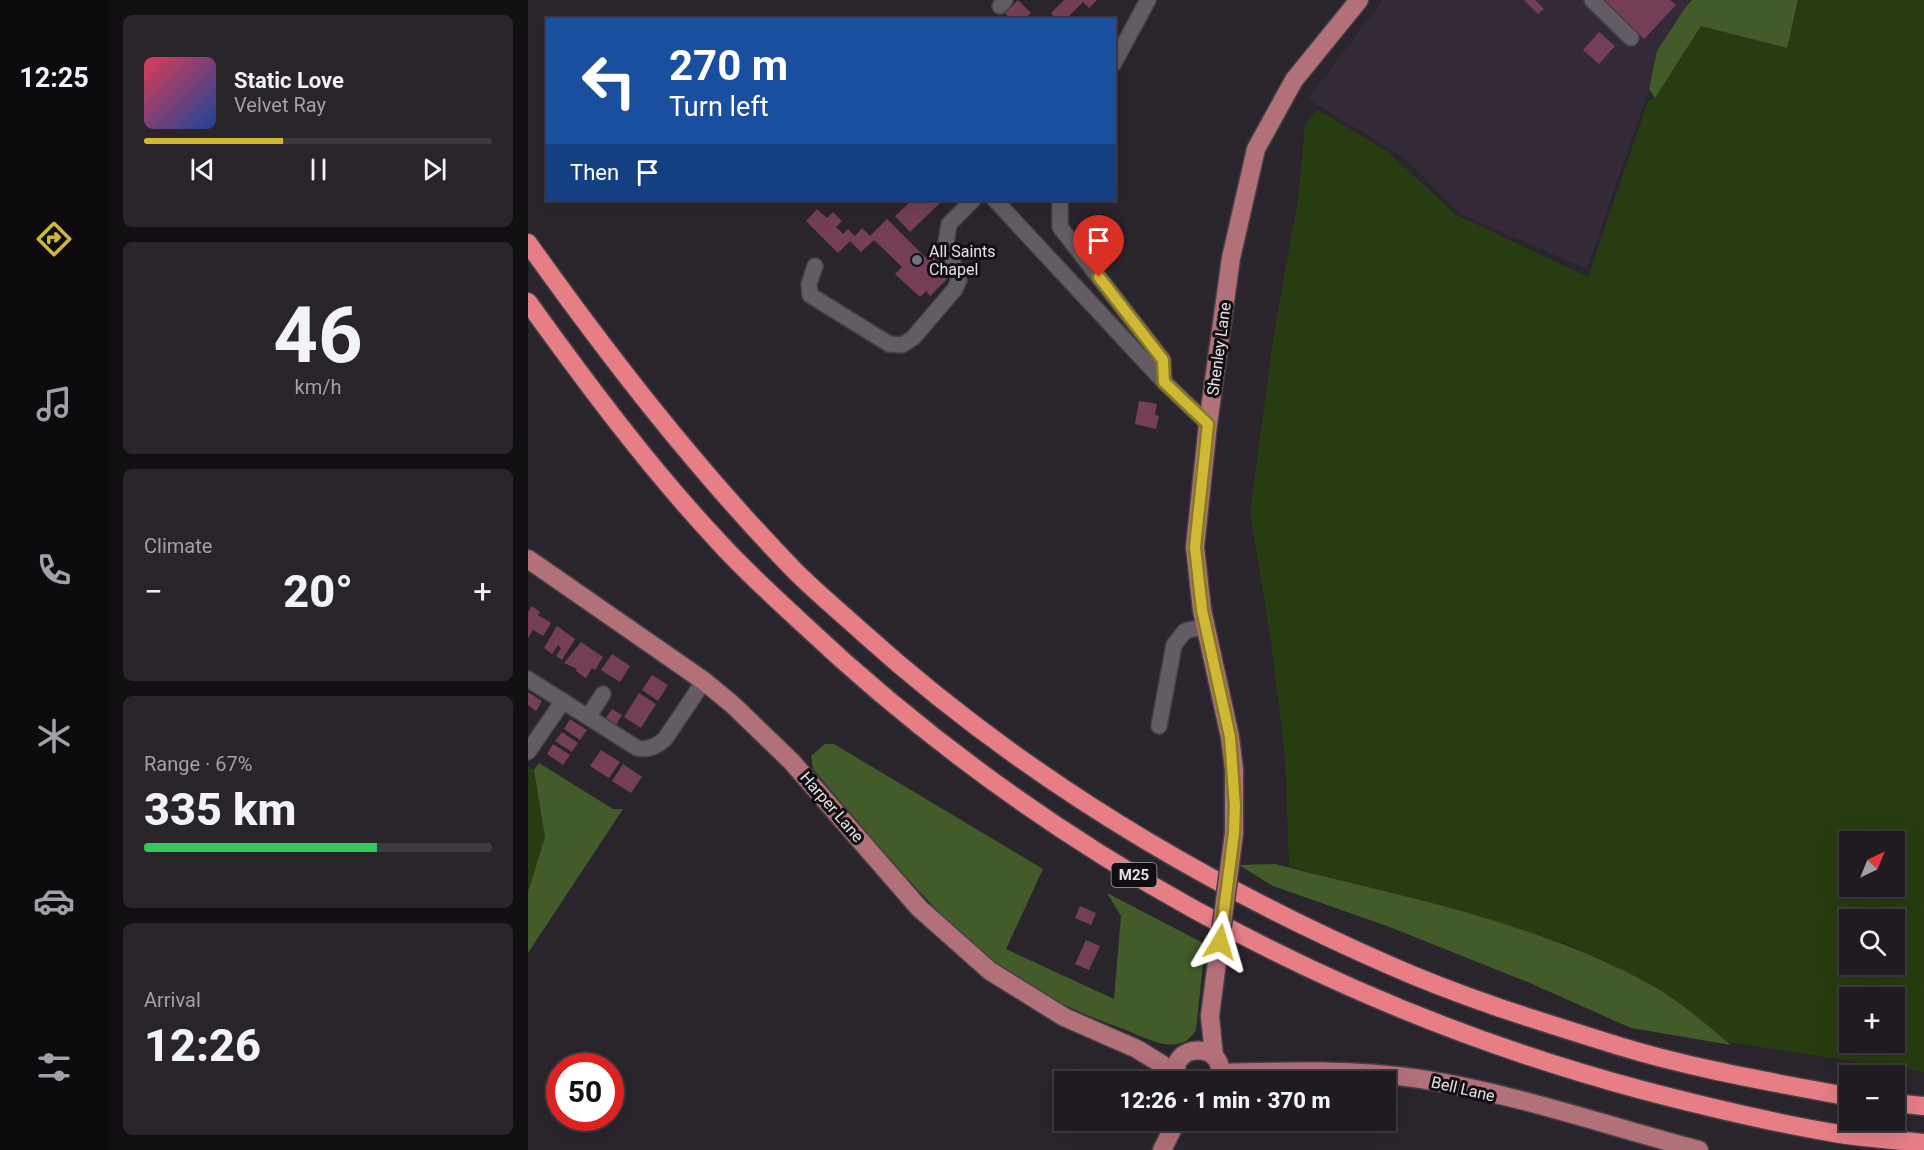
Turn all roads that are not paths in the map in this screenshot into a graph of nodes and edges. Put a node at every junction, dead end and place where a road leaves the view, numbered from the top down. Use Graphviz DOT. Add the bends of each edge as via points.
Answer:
graph roads {
  1 [pos="1148,0"];
  2 [pos="1359,0"];
  3 [pos="1592,0"];
  4 [pos="1631,38"];
  5 [pos="1116,59"];
  6 [pos="972,201"];
  7 [pos="996,201"];
  8 [pos="1060,201"];
  9 [pos="528,243"];
  10 [pos="815,266"];
  11 [pos="528,302"];
  12 [pos="1164,382"];
  13 [pos="1208,424"];
  14 [pos="528,559"];
  15 [pos="1206,626"];
  16 [pos="528,679"];
  17 [pos="704,681"];
  18 [pos="603,694"];
  19 [pos="563,701"];
  20 [pos="588,717"];
  21 [pos="1159,726"];
  22 [pos="528,752"];
  23 [pos="1210,1016"];
  24 [pos="1137,1049"];
  25 [pos="1188,1052"];
  26 [pos="1214,1056"];
  27 [pos="1169,1071"];
  28 [pos="1179,1071"];
  29 [pos="1218,1071"];
  30 [pos="1396,1076"];
  31 [pos="1839,1095"];
  32 [pos="1905,1104"];
  33 [pos="1924,1106"];
  34 [pos="1172,1131"];
  35 [pos="1924,1143"];
  36 [pos="1162,1150"];
  37 [pos="1699,1150"];
  1 -- 5 [label="street"];
  2 -- 13 [label="main road, Shenley Lane" via="1294,80 1256,149 1231,258"];
  3 -- 4 [label="street"];
  6 -- 10 [label="street" via="949,224 946,243 959,280 955,289 913,338 902,345 889,344 810,295"];
  7 -- 12 [label="street"];
  8 -- 12 [label="street" via="1060,227 1163,360"];
  9 -- 31 [label="highway, M25" via="641,395 704,472 798,573 966,720 1046,777 1249,899 1390,966 1492,1005 1634,1050"];
  11 -- 35 [label="highway, M25" via="662,478 720,544 791,612 946,747 1055,826 1128,872 1280,956 1461,1034 1592,1077 1720,1110 1840,1134"];
  12 -- 13 [label="street"];
  13 -- 15 [label="main road, Shenley Lane" via="1195,547"];
  14 -- 17 [label="main road, Harper Lane"];
  15 -- 21 [label="street" via="1185,631 1174,645"];
  15 -- 23 [label="main road, Shenley Lane, bridge" via="1234,769 1234,833"];
  16 -- 19 [label="street"];
  17 -- 20 [label="street" via="665,739 650,748 637,748"];
  17 -- 24 [label="main road, Harper Lane" via="784,753 919,908 964,950 1064,1017"];
  18 -- 20 [label="street"];
  19 -- 20 [label="street"];
  19 -- 22 [label="street"];
  23 -- 25 [label="main road, Shenley Lane"];
  23 -- 26 [label="main road, Shenley Lane"];
  24 -- 25 [label="main road, Harper Lane"];
  24 -- 27 [label="main road, Harper Lane"];
  25 -- 26 [label="main road, Harper Lane" via="1203,1050"];
  25 -- 28 [label="main road, Shenley Lane" via="1180,1059"];
  26 -- 29 [label="main road, Shenley Lane"];
  30 -- 37 [label="main road, Bell Lane" via="1472,1090"];
  32 -- 33 [label="highway"];
  34 -- 36 [label="main road"];
}
